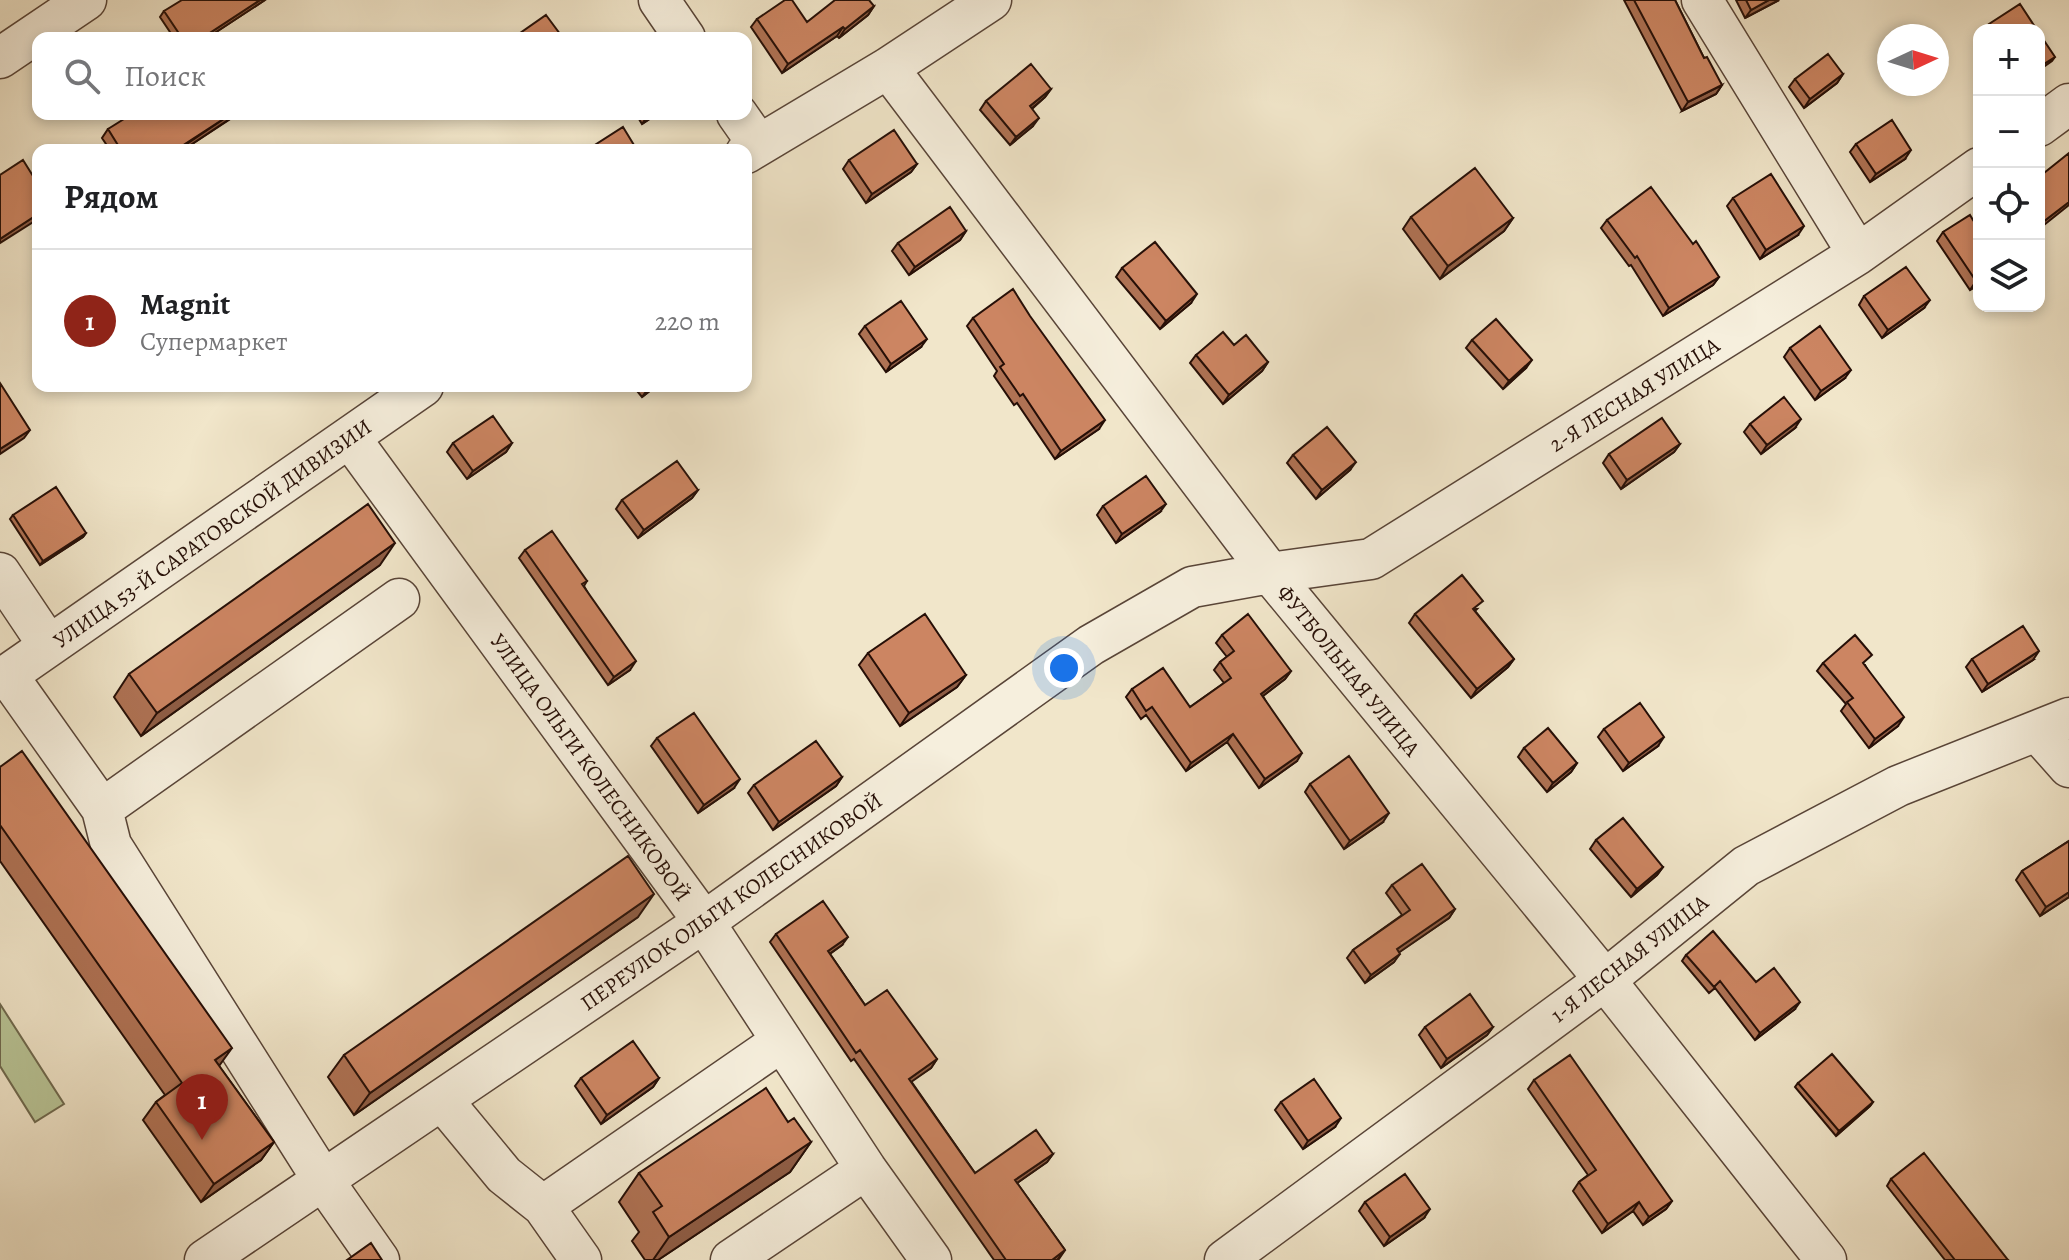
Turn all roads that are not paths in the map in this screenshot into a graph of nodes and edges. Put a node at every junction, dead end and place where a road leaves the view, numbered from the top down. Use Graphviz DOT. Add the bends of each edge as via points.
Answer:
graph roads {
  1 [pos="86,0"];
  2 [pos="659,0"];
  3 [pos="991,0"];
  4 [pos="1702,0"];
  5 [pos="39,32"];
  6 [pos="681,32"];
  7 [pos="32,36"];
  8 [pos="0,58"];
  9 [pos="888,68"];
  10 [pos="2069,104"];
  11 [pos="2045,122"];
  12 [pos="747,137"];
  13 [pos="1973,172"];
  14 [pos="1858,254"];
  15 [pos="415,392"];
  16 [pos="350,438"];
  17 [pos="0,573"];
  18 [pos="1270,573"];
  19 [pos="399,599"];
  20 [pos="49,646"];
  21 [pos="4,678"];
  22 [pos="2054,725"];
  23 [pos="2069,767"];
  24 [pos="102,809"];
  25 [pos="704,922"];
  26 [pos="1605,980"];
  27 [pos="782,1041"];
  28 [pos="442,1100"];
  29 [pos="866,1169"];
  30 [pos="323,1180"];
  31 [pos="543,1206"];
  32 [pos="205,1260"];
  33 [pos="379,1260"];
  34 [pos="581,1260"];
  35 [pos="731,1260"];
  36 [pos="931,1260"];
  37 [pos="1225,1260"];
  38 [pos="1826,1260"];
  1 -- 5 [label="street"];
  2 -- 6 [label="street"];
  3 -- 9 [label="street"];
  4 -- 14 [label="street"];
  7 -- 8 [label="street"];
  9 -- 12 [label="street"];
  9 -- 18 [label="street, ФУТБОЛЬНАЯ УЛИЦА"];
  10 -- 11 [label="street"];
  13 -- 14 [label="street, 2-Я ЛЕСНАЯ УЛИЦА"];
  14 -- 18 [label="street, 2-Я ЛЕСНАЯ УЛИЦА" via="1371,559"];
  15 -- 16 [label="street, УЛИЦА 53-Й САРАТОВСКОЙ ДИВИЗИИ"];
  16 -- 20 [label="street, УЛИЦА 53-Й САРАТОВСКОЙ ДИВИЗИИ"];
  16 -- 25 [label="street, УЛИЦА ОЛЬГИ КОЛЕСНИКОВОЙ"];
  17 -- 20 [label="street"];
  18 -- 25 [label="street, ПЕРЕУЛОК ОЛЬГИ КОЛЕСНИКОВОЙ" via="1192,587 1091,645"];
  18 -- 26 [label="street, ФУТБОЛЬНАЯ УЛИЦА"];
  19 -- 24 [label="street"];
  20 -- 21 [label="street, УЛИЦА 53-Й САРАТОВСКОЙ ДИВИЗИИ"];
  21 -- 24 [label="street"];
  22 -- 23 [label="street"];
  22 -- 26 [label="street, 1-Я ЛЕСНАЯ УЛИЦА" via="1898,786 1746,866"];
  24 -- 30 [label="street" via="111,845"];
  25 -- 27 [label="street, УЛИЦА ОЛЬГИ КОЛЕСНИКОВОЙ"];
  25 -- 28 [label="street, ПЕРЕУЛОК ОЛЬГИ КОЛЕСНИКОВОЙ"];
  26 -- 37 [label="street, 1-Я ЛЕСНАЯ УЛИЦА"];
  26 -- 38 [label="street, ФУТБОЛЬНАЯ УЛИЦА"];
  27 -- 29 [label="street, УЛИЦА ОЛЬГИ КОЛЕСНИКОВОЙ"];
  27 -- 31 [label="street"];
  28 -- 30 [label="street, ПЕРЕУЛОК ОЛЬГИ КОЛЕСНИКОВОЙ"];
  28 -- 31 [label="street" via="504,1175"];
  29 -- 35 [label="street"];
  29 -- 36 [label="street, УЛИЦА ОЛЬГИ КОЛЕСНИКОВОЙ"];
  30 -- 32 [label="street, ПЕРЕУЛОК ОЛЬГИ КОЛЕСНИКОВОЙ"];
  30 -- 33 [label="street"];
  31 -- 34 [label="street"];
}
